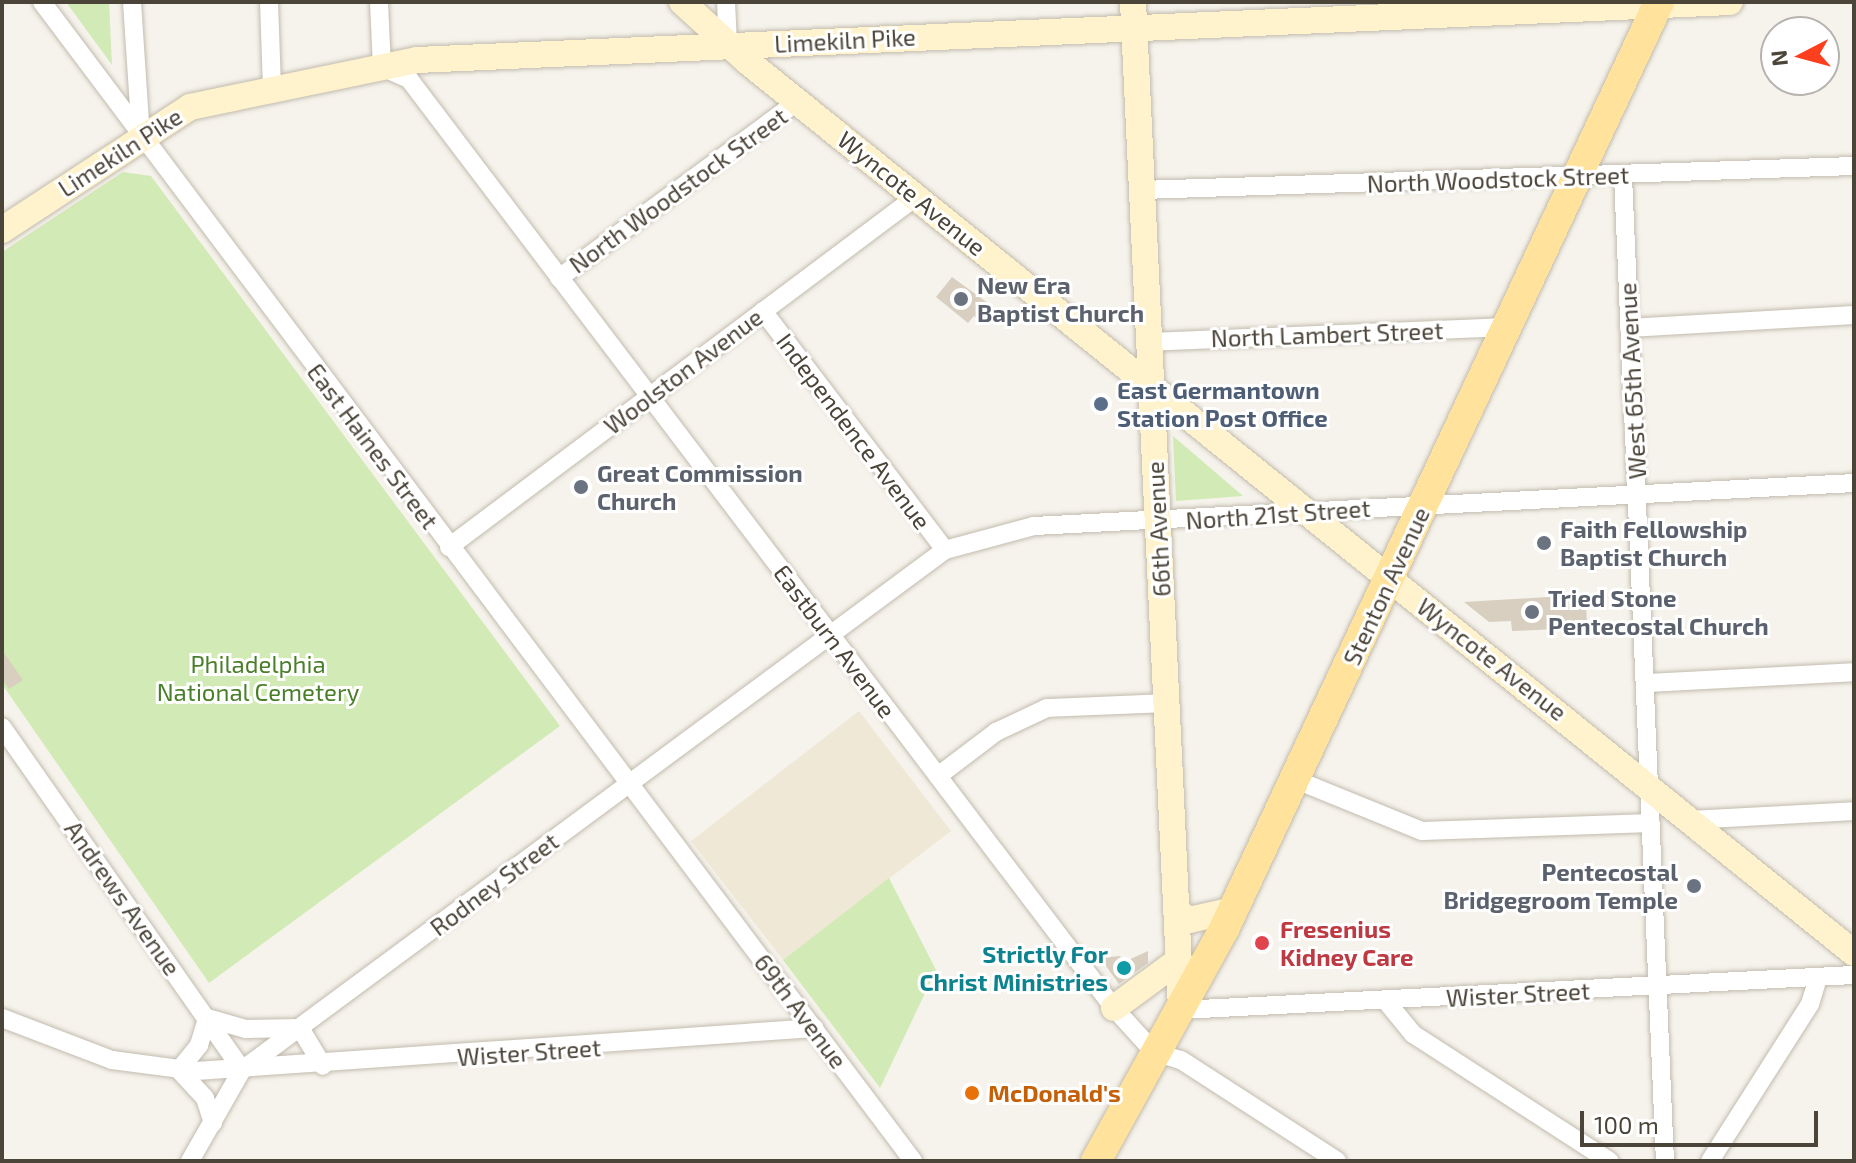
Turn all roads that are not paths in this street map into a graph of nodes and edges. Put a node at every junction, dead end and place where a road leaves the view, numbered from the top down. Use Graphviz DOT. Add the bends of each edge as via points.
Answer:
graph roads {
  1 [pos="42,2"];
  2 [pos="132,2"];
  3 [pos="269,2"];
  4 [pos="379,2"];
  5 [pos="682,2"];
  6 [pos="726,2"];
  7 [pos="1730,2"];
  8 [pos="1658,3"];
  9 [pos="1610,4"];
  10 [pos="1315,10"];
  11 [pos="1133,14"];
  12 [pos="728,45"];
  13 [pos="382,67"];
  14 [pos="272,87"];
  15 [pos="798,101"];
  16 [pos="141,139"];
  17 [pos="1854,166"];
  18 [pos="1577,175"];
  19 [pos="1623,176"];
  20 [pos="1142,190"];
  21 [pos="917,196"];
  22 [pos="2,230"];
  23 [pos="559,278"];
  24 [pos="763,311"];
  25 [pos="1854,315"];
  26 [pos="1505,327"];
  27 [pos="1629,328"];
  28 [pos="1148,342"];
  29 [pos="1150,384"];
  30 [pos="650,396"];
  31 [pos="1854,483"];
  32 [pos="1638,495"];
  33 [pos="1424,505"];
  34 [pos="1308,512"];
  35 [pos="1158,522"];
  36 [pos="449,547"];
  37 [pos="945,550"];
  38 [pos="1391,578"];
  39 [pos="827,633"];
  40 [pos="1854,672"];
  41 [pos="1647,683"];
  42 [pos="1165,703"];
  43 [pos="2,727"];
  44 [pos="938,776"];
  45 [pos="1294,779"];
  46 [pos="630,784"];
  47 [pos="1653,790"];
  48 [pos="1854,811"];
  49 [pos="1690,820"];
  50 [pos="1651,823"];
  51 [pos="689,862"];
  52 [pos="1234,910"];
  53 [pos="1178,912"];
  54 [pos="1854,953"];
  55 [pos="1179,960"];
  56 [pos="1854,975"];
  57 [pos="1818,978"];
  58 [pos="1658,986"];
  59 [pos="1386,1001"];
  60 [pos="1114,1008"];
  61 [pos="1181,1010"];
  62 [pos="2,1018"];
  63 [pos="207,1018"];
  64 [pos="300,1028"];
  65 [pos="815,1028"];
  66 [pos="1154,1052"];
  67 [pos="323,1066"];
  68 [pos="179,1070"];
  69 [pos="242,1070"];
  70 [pos="213,1123"];
  71 [pos="196,1159"];
  72 [pos="913,1161"];
  73 [pos="1096,1161"];
  74 [pos="1337,1161"];
  75 [pos="1609,1161"];
  76 [pos="1665,1161"];
  77 [pos="1710,1161"];
  1 -- 16 [label="street"];
  2 -- 16 [label="street"];
  3 -- 14 [label="street"];
  4 -- 13 [label="street"];
  5 -- 12 [label="street, Wyncote Avenue"];
  6 -- 12 [label="street"];
  7 -- 8 [label="street, Limekiln Pike"];
  8 -- 9 [label="street, Limekiln Pike"];
  8 -- 18 [label="main road, Stenton Avenue"];
  9 -- 10 [label="street, Limekiln Pike"];
  10 -- 11 [label="street, Limekiln Pike"];
  11 -- 12 [label="street, Limekiln Pike"];
  11 -- 20 [label="street, 66th Avenue"];
  12 -- 13 [label="street, Limekiln Pike" via="417,60"];
  12 -- 15 [label="street, Wyncote Avenue"];
  13 -- 14 [label="street, Limekiln Pike"];
  13 -- 23 [label="street, Eastburn Avenue" via="409,79"];
  14 -- 16 [label="street, Limekiln Pike" via="190,107"];
  15 -- 21 [label="street, Wyncote Avenue"];
  15 -- 23 [label="street, North Woodstock Street"];
  16 -- 22 [label="street, Limekiln Pike"];
  16 -- 36 [label="street, East Haines Street"];
  17 -- 19 [label="street, North Woodstock Street"];
  18 -- 19 [label="street, North Woodstock Street"];
  18 -- 20 [label="street, North Woodstock Street"];
  18 -- 26 [label="main road, Stenton Avenue"];
  19 -- 27 [label="street, West 65th Avenue"];
  20 -- 28 [label="street, 66th Avenue"];
  21 -- 24 [label="street, Woolston Avenue"];
  21 -- 29 [label="street, Wyncote Avenue"];
  23 -- 30 [label="street, Eastburn Avenue"];
  24 -- 30 [label="street, Woolston Avenue"];
  24 -- 37 [label="street, Independence Avenue"];
  25 -- 27 [label="street"];
  26 -- 28 [label="street, North Lambert Street"];
  26 -- 33 [label="main road, Stenton Avenue"];
  27 -- 32 [label="street, West 65th Avenue"];
  28 -- 29 [label="street, 66th Avenue"];
  29 -- 34 [label="street, Wyncote Avenue"];
  29 -- 35 [label="street, 66th Avenue"];
  30 -- 36 [label="street, Woolston Avenue"];
  30 -- 39 [label="street, Eastburn Avenue"];
  31 -- 32 [label="street, North 21st Street"];
  32 -- 33 [label="street, North 21st Street"];
  32 -- 41 [label="street, West 65th Avenue"];
  33 -- 34 [label="street, North 21st Street"];
  33 -- 38 [label="main road, Stenton Avenue"];
  34 -- 35 [label="street, North 21st Street"];
  34 -- 38 [label="street, Wyncote Avenue"];
  35 -- 37 [label="street, North 21st Street" via="1034,526"];
  35 -- 42 [label="street, 66th Avenue"];
  36 -- 46 [label="street, East Haines Street"];
  37 -- 39 [label="street, North 21st Street"];
  38 -- 45 [label="main road, Stenton Avenue"];
  38 -- 47 [label="street, Wyncote Avenue"];
  39 -- 44 [label="street, Eastburn Avenue"];
  39 -- 46 [label="street, Rodney Street"];
  40 -- 41 [label="street"];
  41 -- 47 [label="street, West 65th Avenue"];
  42 -- 44 [label="street" via="1047,708 996,732"];
  42 -- 53 [label="street, 66th Avenue"];
  43 -- 63 [label="street, Andrews Avenue"];
  44 -- 60 [label="street, Eastburn Avenue"];
  45 -- 50 [label="street" via="1422,831"];
  45 -- 52 [label="main road, Stenton Avenue"];
  46 -- 51 [label="street, East Haines Street"];
  46 -- 64 [label="street, Rodney Street"];
  47 -- 49 [label="street, Wyncote Avenue"];
  47 -- 50 [label="street, West 65th Avenue"];
  48 -- 49 [label="street"];
  49 -- 54 [label="street, Wyncote Avenue"];
  50 -- 58 [label="street, West 65th Avenue"];
  51 -- 65 [label="street, 69th Avenue"];
  52 -- 53 [label="street" via="1205,919"];
  52 -- 61 [label="main road, Stenton Avenue"];
  53 -- 55 [label="street, 66th Avenue"];
  55 -- 60 [label="street"];
  55 -- 61 [label="street, 66th Avenue"];
  56 -- 57 [label="street, Wister Street"];
  57 -- 58 [label="street, Wister Street"];
  57 -- 77 [label="street" via="1810,1004"];
  58 -- 59 [label="street, Wister Street"];
  58 -- 76 [label="street, West 65th Avenue"];
  59 -- 61 [label="street, Wister Street"];
  59 -- 75 [label="street" via="1413,1034"];
  60 -- 66 [label="street, Eastburn Avenue"];
  61 -- 66 [label="main road, Stenton Avenue"];
  62 -- 68 [label="street, Wister Street" via="112,1060"];
  63 -- 64 [label="street" via="262,1030"];
  63 -- 68 [label="street" via="199,1045"];
  63 -- 69 [label="street, Andrews Avenue"];
  64 -- 67 [label="street"];
  64 -- 69 [label="street, Rodney Street"];
  65 -- 67 [label="street, Wister Street"];
  65 -- 72 [label="street, 69th Avenue"];
  66 -- 73 [label="main road, Stenton Avenue"];
  66 -- 74 [label="street, Eastburn Avenue" via="1181,1060"];
  67 -- 69 [label="street, Wister Street"];
  68 -- 69 [label="street, Wister Street"];
  68 -- 70 [label="street" via="205,1098"];
  69 -- 70 [label="street, Rodney Street"];
  70 -- 71 [label="street, Rodney Street"];
}
